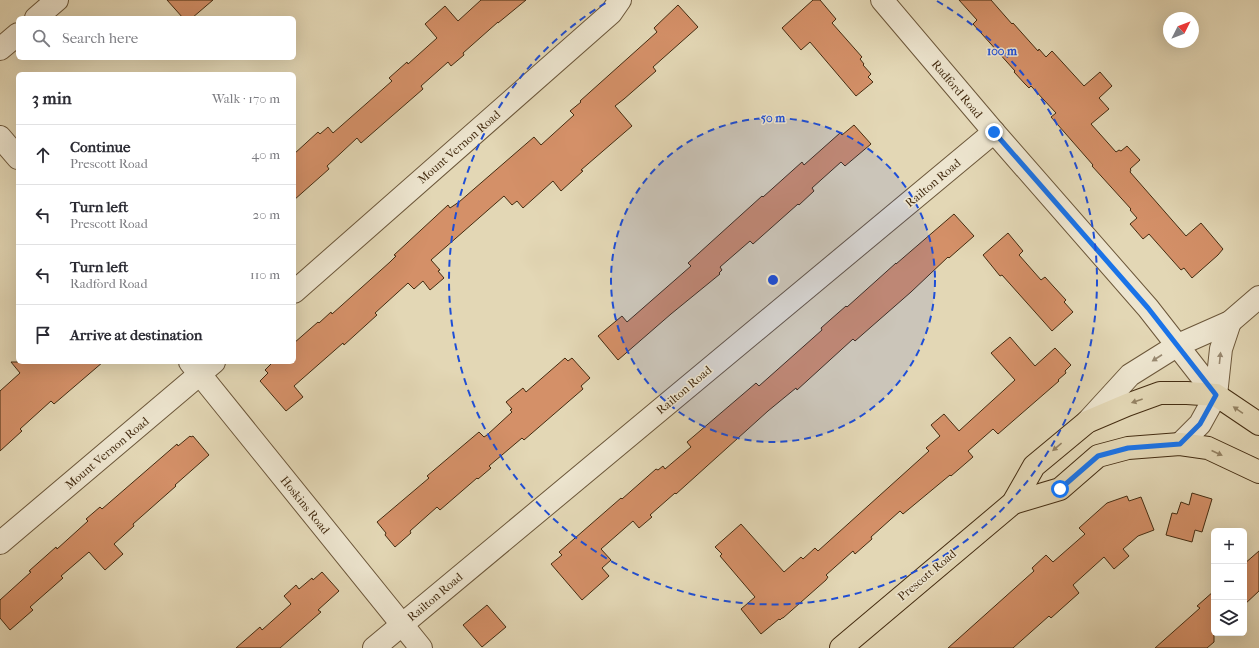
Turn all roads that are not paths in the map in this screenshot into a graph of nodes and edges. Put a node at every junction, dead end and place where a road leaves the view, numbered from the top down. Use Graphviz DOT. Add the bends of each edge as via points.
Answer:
graph roads {
  1 [pos="57,0"];
  2 [pos="620,0"];
  3 [pos="882,0"];
  4 [pos="38,16"];
  5 [pos="16,36"];
  6 [pos="0,49"];
  7 [pos="994,132"];
  8 [pos="0,136"];
  9 [pos="16,156"];
  10 [pos="296,290"];
  11 [pos="1259,297"];
  12 [pos="1230,322"];
  13 [pos="1178,345"];
  14 [pos="202,366"];
  15 [pos="1216,395"];
  16 [pos="1087,422"];
  17 [pos="1259,424"];
  18 [pos="1180,444"];
  19 [pos="1259,472"];
  20 [pos="1013,503"];
  21 [pos="0,543"];
  22 [pos="401,625"];
  23 [pos="374,648"];
  24 [pos="421,648"];
  25 [pos="841,648"];
  1 -- 4 [label="street"];
  2 -- 10 [label="street, Mount Vernon Road" via="611,13"];
  3 -- 7 [label="street, Radford Road"];
  5 -- 6 [label="street"];
  7 -- 13 [label="street, Radford Road"];
  7 -- 22 [label="street, Railton Road"];
  8 -- 9 [label="street"];
  11 -- 12 [label="street, Prescott Road"];
  12 -- 13 [label="street, Prescott Road"];
  15 -- 12 [label="street, one-way" via="1221,349"];
  13 -- 15 [label="street, Radford Road"];
  13 -- 16 [label="street, Prescott Road, one-way" via="1130,375"];
  14 -- 21 [label="street, Mount Vernon Road"];
  14 -- 22 [label="street, Hoskins Road"];
  15 -- 16 [label="main road, Prescott Road, one-way" via="1160,393"];
  17 -- 15 [label="main road, Radford Road, one-way"];
  15 -- 18 [label="street" via="1200,424"];
  16 -- 20 [label="main road, Prescott Road, one-way" via="1034,466"];
  18 -- 19 [label="main road, one-way" via="1208,448"];
  18 -- 20 [label="main road, Prescott Road" via="1128,448 1098,456 1060,489"];
  20 -- 25 [label="main road, Prescott Road"];
  22 -- 23 [label="street, Railton Road"];
  22 -- 24 [label="street, Hoskins Road"];
}
